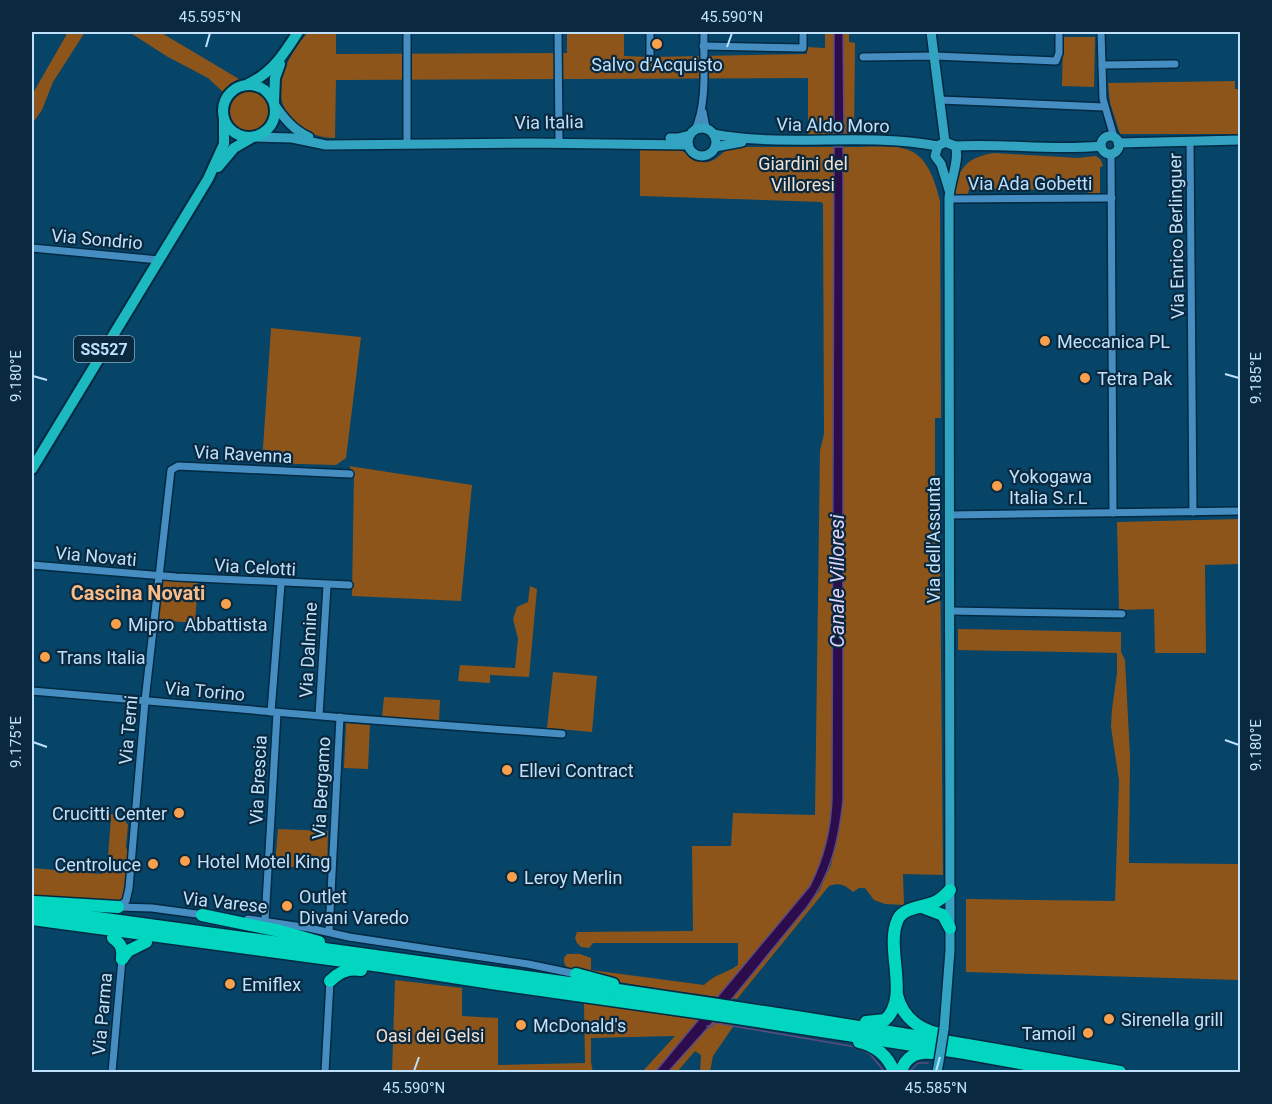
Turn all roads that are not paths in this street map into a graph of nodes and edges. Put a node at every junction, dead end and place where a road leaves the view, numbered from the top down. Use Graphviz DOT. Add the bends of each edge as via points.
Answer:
graph roads {
  1 [pos="297,32"];
  2 [pos="407,32"];
  3 [pos="558,32"];
  4 [pos="650,32"];
  5 [pos="704,32"];
  6 [pos="803,32"];
  7 [pos="931,32"];
  8 [pos="1059,32"];
  9 [pos="1101,32"];
  10 [pos="703,46"];
  11 [pos="283,55"];
  12 [pos="935,56"];
  13 [pos="650,57"];
  14 [pos="863,57"];
  15 [pos="1102,64"];
  16 [pos="1175,64"];
  17 [pos="245,86"];
  18 [pos="940,100"];
  19 [pos="274,104"];
  20 [pos="702,104"];
  21 [pos="1104,107"];
  22 [pos="224,119"];
  23 [pos="710,131"];
  24 [pos="692,132"];
  25 [pos="253,137"];
  26 [pos="559,139"];
  27 [pos="1113,139"];
  28 [pos="407,140"];
  29 [pos="756,140"];
  30 [pos="1240,140"];
  31 [pos="1190,141"];
  32 [pos="910,142"];
  33 [pos="432,143"];
  34 [pos="535,143"];
  35 [pos="583,143"];
  36 [pos="942,144"];
  37 [pos="378,145"];
  38 [pos="688,145"];
  39 [pos="982,145"];
  40 [pos="955,146"];
  41 [pos="1101,146"];
  42 [pos="715,147"];
  43 [pos="1111,154"];
  44 [pos="938,160"];
  45 [pos="956,160"];
  46 [pos="208,179"];
  47 [pos="949,194"];
  48 [pos="1112,198"];
  49 [pos="32,248"];
  50 [pos="159,260"];
  51 [pos="32,469"];
  52 [pos="350,474"];
  53 [pos="1240,511"];
  54 [pos="1193,512"];
  55 [pos="1113,513"];
  56 [pos="950,515"];
  57 [pos="32,565"];
  58 [pos="159,576"];
  59 [pos="281,584"];
  60 [pos="349,585"];
  61 [pos="327,586"];
  62 [pos="950,611"];
  63 [pos="1122,614"];
  64 [pos="32,691"];
  65 [pos="145,701"];
  66 [pos="274,712"];
  67 [pos="319,715"];
  68 [pos="339,717"];
  69 [pos="562,734"];
  70 [pos="129,888"];
  71 [pos="950,890"];
  72 [pos="32,902"];
  73 [pos="118,907"];
  74 [pos="942,907"];
  75 [pos="152,908"];
  76 [pos="32,909"];
  77 [pos="202,915"];
  78 [pos="32,919"];
  79 [pos="265,921"];
  80 [pos="32,925"];
  81 [pos="950,928"];
  82 [pos="329,932"];
  83 [pos="113,938"];
  84 [pos="146,942"];
  85 [pos="221,945"];
  86 [pos="328,955"];
  87 [pos="122,958"];
  88 [pos="400,960"];
  89 [pos="381,966"];
  90 [pos="576,974"];
  91 [pos="330,981"];
  92 [pos="896,989"];
  93 [pos="701,1008"];
  94 [pos="825,1026"];
  95 [pos="992,1048"];
  96 [pos="965,1053"];
  97 [pos="112,1072"];
  98 [pos="325,1072"];
  99 [pos="894,1072"];
  100 [pos="901,1072"];
  101 [pos="937,1072"];
  102 [pos="1069,1072"];
  103 [pos="1120,1072"];
  1 -- 11 [label="main road"];
  2 -- 28 [label="street"];
  3 -- 26 [label="street"];
  4 -- 13 [label="street"];
  5 -- 10 [label="street"];
  6 -- 10 [label="street" via="803,48"];
  7 -- 12 [label="street"];
  8 -- 12 [label="street" via="1056,61"];
  9 -- 15 [label="street"];
  10 -- 20 [label="street"];
  11 -- 17 [label="main road" via="267,74"];
  11 -- 19 [label="main road" via="275,78"];
  12 -- 14 [label="street"];
  12 -- 18 [label="street"];
  15 -- 16 [label="street"];
  15 -- 21 [label="street"];
  17 -- 19 [label="main road" via="264,90"];
  17 -- 22 [label="main road" via="227,98"];
  18 -- 21 [label="street"];
  18 -- 36 [label="street"];
  19 -- 25 [label="main road" via="272,125"];
  19 -- 28 [label="street, Via Italia" via="291,126 320,140"];
  20 -- 23 [label="street"];
  20 -- 24 [label="street"];
  21 -- 27 [label="street"];
  22 -- 25 [label="main road" via="235,133"];
  22 -- 46 [label="main road" via="224,144"];
  23 -- 24 [label="street"];
  23 -- 29 [label="street, Via Aldo Moro"];
  23 -- 42 [label="street"];
  24 -- 26 [label="street, Via Italia" via="678,138"];
  24 -- 38 [label="street"];
  25 -- 37 [label="street, Via Italia" via="287,137 326,145"];
  25 -- 46 [label="main road" via="234,148"];
  26 -- 28 [label="street, Via Italia"];
  26 -- 34 [label="street"];
  26 -- 35 [label="street"];
  27 -- 31 [label="street"];
  27 -- 41 [label="street" via="1102,140"];
  27 -- 43 [label="street" via="1118,149"];
  28 -- 33 [label="street, Via Italia"];
  28 -- 37 [label="street, Via Italia"];
  29 -- 32 [label="street, Via Aldo Moro"];
  29 -- 42 [label="street, Via Aldo Moro"];
  30 -- 31 [label="street"];
  31 -- 54 [label="street, Via Enrico Berlinguer"];
  32 -- 36 [label="street, Via Aldo Moro"];
  32 -- 44 [label="street, Via Aldo Moro"];
  33 -- 34 [label="street, Via Italia"];
  33 -- 37 [label="street, Via Italia"];
  34 -- 35 [label="street, Via Italia"];
  35 -- 38 [label="street, Via Italia"];
  36 -- 40 [label="street"];
  36 -- 44 [label="street"];
  38 -- 42 [label="street" via="692,152 703,156"];
  39 -- 40 [label="street"];
  39 -- 41 [label="street"];
  39 -- 45 [label="street"];
  40 -- 45 [label="street"];
  41 -- 43 [label="street"];
  43 -- 48 [label="street"];
  44 -- 45 [label="street" via="948,165"];
  44 -- 47 [label="street, Via dell'Assunta"];
  45 -- 47 [label="street, Via dell'Assunta"];
  46 -- 50 [label="main road"];
  47 -- 48 [label="street, Via Ada Gobetti"];
  47 -- 56 [label="street, Via dell'Assunta"];
  48 -- 55 [label="street"];
  49 -- 50 [label="street, Via Sondrio"];
  50 -- 51 [label="main road, SS527"];
  52 -- 58 [label="street, Via Ravenna" via="178,466 170,473"];
  53 -- 54 [label="street"];
  54 -- 55 [label="street"];
  55 -- 56 [label="street"];
  56 -- 62 [label="street, Via dell'Assunta"];
  57 -- 58 [label="street, Via Novati"];
  58 -- 59 [label="street, Via Celotti"];
  58 -- 65 [label="street, Via Terni"];
  59 -- 61 [label="street, Via Celotti"];
  59 -- 66 [label="street, Via Brescia"];
  60 -- 61 [label="street, Via Celotti"];
  61 -- 67 [label="street, Via Dalmine"];
  62 -- 63 [label="street"];
  62 -- 71 [label="street, Via dell'Assunta"];
  64 -- 65 [label="street, Via Torino"];
  65 -- 66 [label="street, Via Torino"];
  65 -- 70 [label="street, Via Terni"];
  66 -- 67 [label="street, Via Torino"];
  66 -- 79 [label="street, Via Brescia"];
  67 -- 68 [label="street, Via Torino"];
  68 -- 69 [label="street, Via Torino"];
  68 -- 82 [label="street, Via Bergamo"];
  70 -- 73 [label="street" via="126,902"];
  70 -- 75 [label="street" via="134,901"];
  71 -- 74 [label="highway"];
  72 -- 73 [label="highway"];
  73 -- 75 [label="street, Via Varese"];
  74 -- 81 [label="highway"];
  74 -- 92 [label="highway" via="922,907 905,912 897,920"];
  75 -- 77 [label="street, Via Varese"];
  76 -- 86 [label="highway"];
  77 -- 79 [label="street, Via Varese"];
  77 -- 88 [label="highway"];
  78 -- 85 [label="highway"];
  79 -- 82 [label="street, Via Varese"];
  80 -- 83 [label="highway"];
  81 -- 101 [label="street, bridge" via="950,967"];
  82 -- 90 [label="street, Via Varese"];
  83 -- 84 [label="highway"];
  83 -- 87 [label="highway" via="122,949"];
  84 -- 85 [label="highway" via="214,950"];
  84 -- 87 [label="highway"];
  85 -- 86 [label="highway"];
  86 -- 88 [label="highway"];
  86 -- 89 [label="highway"];
  87 -- 97 [label="street, Via Parma"];
  88 -- 93 [label="highway"];
  89 -- 91 [label="highway" via="373,971 345,970"];
  89 -- 93 [label="highway" via="658,1006"];
  90 -- 93 [label="highway"];
  91 -- 98 [label="street"];
  92 -- 94 [label="highway" via="895,1005 885,1020 839,1019"];
  92 -- 95 [label="highway" via="905,1013 922,1028"];
  93 -- 94 [label="highway"];
  94 -- 95 [label="highway"];
  94 -- 96 [label="highway"];
  94 -- 99 [label="highway" via="832,1036 864,1042 876,1049"];
  95 -- 103 [label="highway"];
  96 -- 100 [label="highway" via="960,1058 916,1054 907,1059"];
  96 -- 102 [label="highway"];
}
